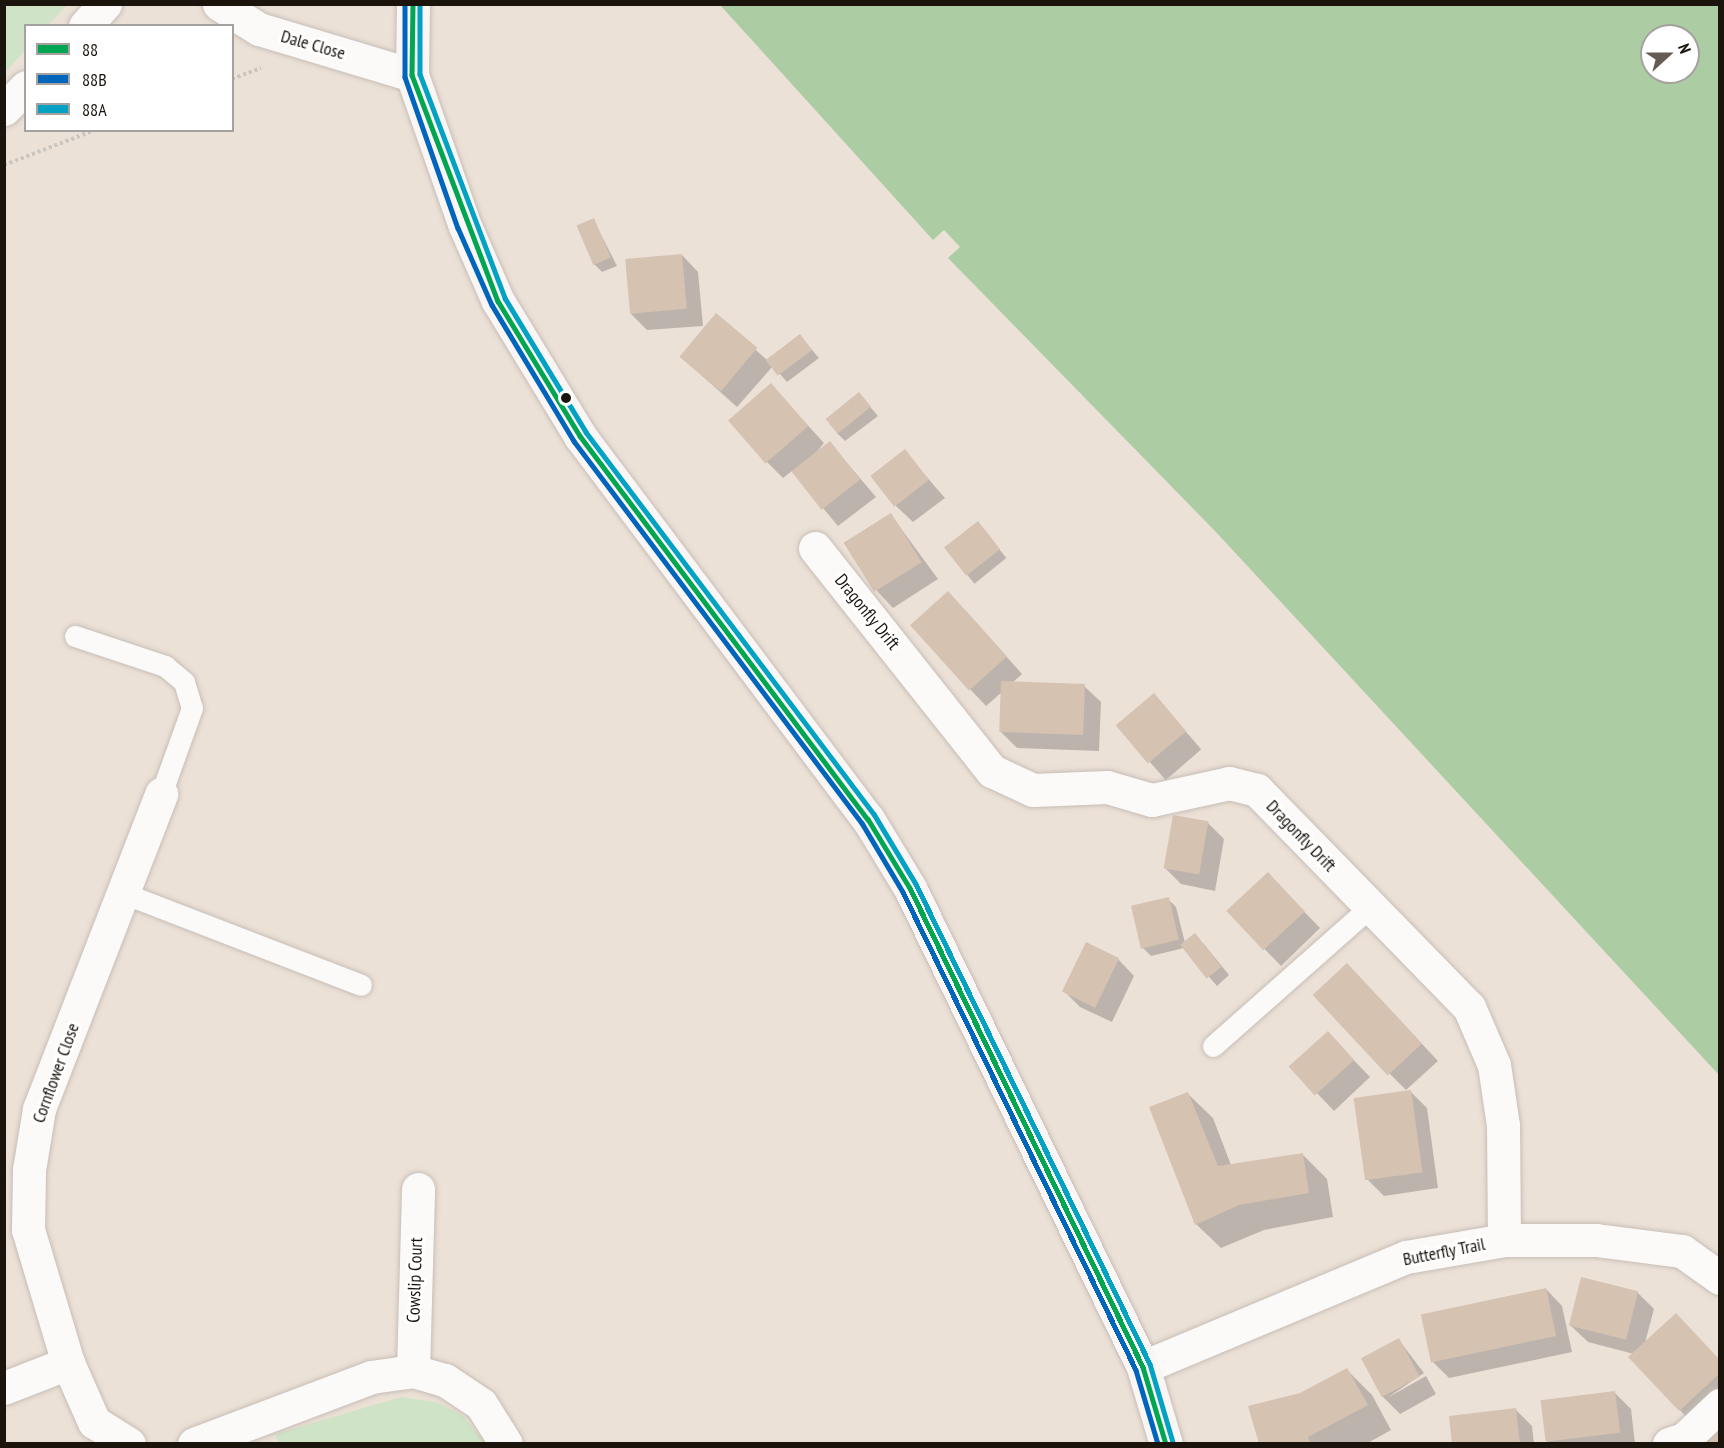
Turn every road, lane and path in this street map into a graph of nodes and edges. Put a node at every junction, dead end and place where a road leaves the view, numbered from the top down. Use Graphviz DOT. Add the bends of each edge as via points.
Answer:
graph roads {
  1 [pos="105,4"];
  2 [pos="219,4"];
  3 [pos="413,4"];
  4 [pos="87,24"];
  5 [pos="412,75"];
  6 [pos="24,89"];
  7 [pos="4,109"];
  8 [pos="90,132"];
  9 [pos="4,165"];
  10 [pos="815,548"];
  11 [pos="75,636"];
  12 [pos="161,794"];
  13 [pos="123,893"];
  14 [pos="1371,906"];
  15 [pos="361,985"];
  16 [pos="1213,1046"];
  17 [pos="418,1189"];
  18 [pos="1504,1240"];
  19 [pos="1719,1278"];
  20 [pos="68,1363"];
  21 [pos="1143,1367"];
  22 [pos="412,1371"];
  23 [pos="4,1388"];
  24 [pos="1719,1405"];
  25 [pos="129,1443"];
  26 [pos="194,1443"];
  27 [pos="506,1443"];
  28 [pos="1166,1443"];
  29 [pos="1669,1443"];
  1 -- 4 [label="street"];
  2 -- 5 [label="street, Dale Close" via="259,30"];
  3 -- 5 [label="street"];
  5 -- 21 [label="street" via="465,226 534,366 580,436 868,819 910,888"];
  6 -- 7 [label="street"];
  8 -- 9 [label="path"];
  10 -- 14 [label="street, Dragonfly Drift" via="992,771 1033,790 1107,787 1152,800 1229,783 1257,790"];
  11 -- 12 [label="lane" via="165,666 184,682 192,708"];
  12 -- 13 [label="street, Cornflower Close"];
  13 -- 15 [label="lane"];
  13 -- 20 [label="street, Cornflower Close" via="39,1109 29,1170 28,1230"];
  14 -- 16 [label="lane"];
  14 -- 18 [label="street, Dragonfly Drift" via="1469,1008 1494,1065 1503,1125"];
  17 -- 22 [label="street, Cowslip Court"];
  18 -- 19 [label="street, Butterfly Trail" via="1596,1240 1682,1251"];
  18 -- 21 [label="street, Butterfly Trail" via="1406,1257"];
  20 -- 23 [label="street"];
  20 -- 25 [label="street, Cornflower Close" via="94,1422"];
  21 -- 28 [label="street"];
  22 -- 26 [label="street" via="371,1377"];
  22 -- 27 [label="street" via="445,1380 481,1404"];
  24 -- 29 [label="street" via="1684,1439"];
}
